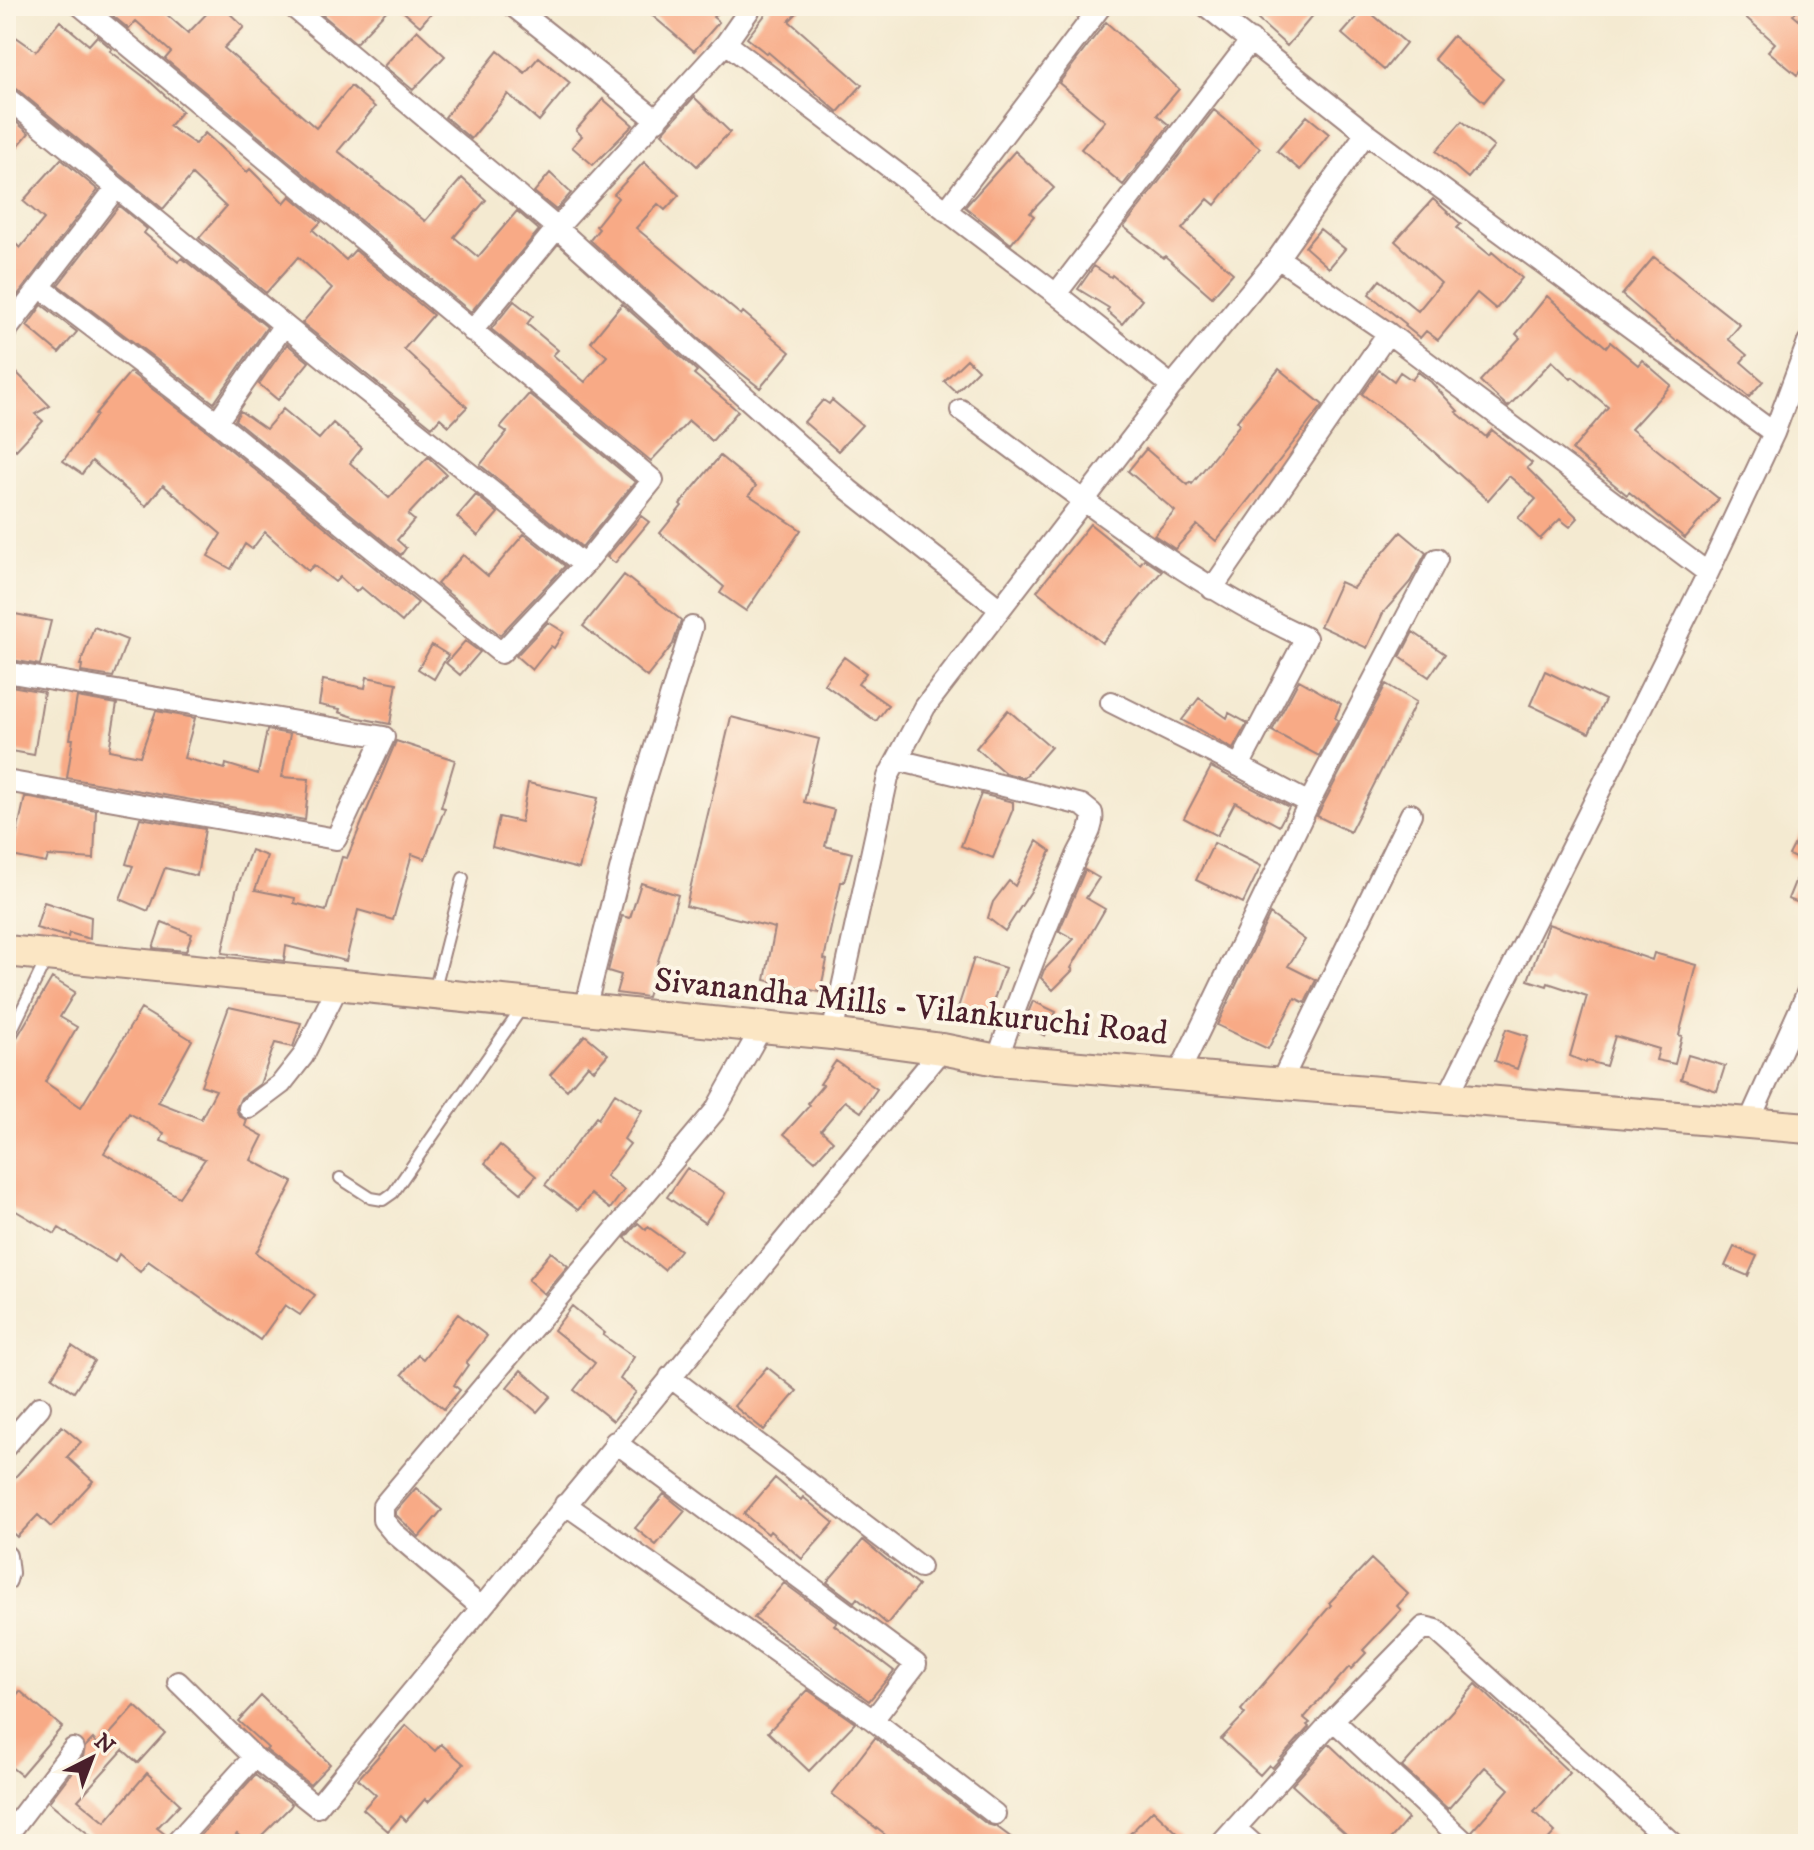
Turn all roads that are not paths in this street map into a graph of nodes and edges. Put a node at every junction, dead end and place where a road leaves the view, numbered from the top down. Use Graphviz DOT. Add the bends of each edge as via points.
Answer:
graph roads {
  1 [pos="81,6"];
  2 [pos="292,6"];
  3 [pos="513,6"];
  4 [pos="752,6"];
  5 [pos="1101,6"];
  6 [pos="1206,6"];
  7 [pos="1251,40"];
  8 [pos="726,43"];
  9 [pos="6,97"];
  10 [pos="657,120"];
  11 [pos="1366,133"];
  12 [pos="116,188"];
  13 [pos="946,211"];
  14 [pos="557,228"];
  15 [pos="1278,258"];
  16 [pos="40,287"];
  17 [pos="1056,294"];
  18 [pos="284,325"];
  19 [pos="6,331"];
  20 [pos="472,331"];
  21 [pos="1388,333"];
  22 [pos="1808,342"];
  23 [pos="1172,386"];
  24 [pos="961,410"];
  25 [pos="217,422"];
  26 [pos="1774,433"];
  27 [pos="1084,500"];
  28 [pos="1437,559"];
  29 [pos="584,565"];
  30 [pos="1708,573"];
  31 [pos="1212,589"];
  32 [pos="1000,609"];
  33 [pos="692,627"];
  34 [pos="6,672"];
  35 [pos="1111,702"];
  36 [pos="897,760"];
  37 [pos="1239,766"];
  38 [pos="6,781"];
  39 [pos="1309,803"];
  40 [pos="1411,814"];
  41 [pos="463,878"];
  42 [pos="6,951"];
  43 [pos="48,955"];
  44 [pos="339,984"];
  45 [pos="1808,991"];
  46 [pos="433,993"];
  47 [pos="526,1003"];
  48 [pos="585,1009"];
  49 [pos="762,1027"];
  50 [pos="832,1034"];
  51 [pos="6,1042"];
  52 [pos="942,1049"];
  53 [pos="997,1060"];
  54 [pos="1178,1075"];
  55 [pos="1280,1084"];
  56 [pos="1447,1098"];
  57 [pos="249,1108"];
  58 [pos="1749,1122"];
  59 [pos="1808,1128"];
  60 [pos="340,1178"];
  61 [pos="670,1377"];
  62 [pos="40,1407"];
  63 [pos="615,1442"];
  64 [pos="6,1446"];
  65 [pos="565,1504"];
  66 [pos="6,1556"];
  67 [pos="920,1567"];
  68 [pos="6,1580"];
  69 [pos="481,1607"];
  70 [pos="178,1682"];
  71 [pos="873,1720"];
  72 [pos="1333,1720"];
  73 [pos="73,1749"];
  74 [pos="254,1757"];
  75 [pos="995,1814"];
  76 [pos="1235,1828"];
  77 [pos="6,1837"];
  78 [pos="175,1844"];
  79 [pos="1221,1844"];
  80 [pos="1253,1844"];
  81 [pos="1467,1844"];
  82 [pos="1673,1844"];
  1 -- 20 [label="street"];
  2 -- 14 [label="street"];
  3 -- 10 [label="street"];
  4 -- 8 [label="street"];
  5 -- 13 [label="street"];
  6 -- 7 [label="street"];
  7 -- 11 [label="street"];
  7 -- 17 [label="street"];
  8 -- 10 [label="street"];
  8 -- 13 [label="street"];
  9 -- 12 [label="street"];
  10 -- 14 [label="street"];
  11 -- 15 [label="street"];
  11 -- 26 [label="street"];
  12 -- 16 [label="street"];
  12 -- 18 [label="street"];
  13 -- 17 [label="street"];
  14 -- 20 [label="street"];
  14 -- 32 [label="street" via="849,490"];
  15 -- 21 [label="street"];
  15 -- 23 [label="street"];
  16 -- 19 [label="street"];
  16 -- 25 [label="street"];
  17 -- 23 [label="street"];
  18 -- 25 [label="street"];
  18 -- 29 [label="street"];
  20 -- 29 [label="street" via="653,480"];
  21 -- 30 [label="street"];
  21 -- 31 [label="street"];
  22 -- 26 [label="street"];
  23 -- 27 [label="street"];
  24 -- 27 [label="street"];
  25 -- 29 [label="street" via="501,653"];
  26 -- 30 [label="street"];
  27 -- 31 [label="street"];
  27 -- 32 [label="street"];
  28 -- 39 [label="street"];
  30 -- 56 [label="street"];
  31 -- 37 [label="street" via="1306,638"];
  32 -- 36 [label="street" via="925,707"];
  33 -- 48 [label="street" via="635,811"];
  34 -- 38 [label="street" via="384,737 336,839"];
  35 -- 37 [label="street"];
  36 -- 50 [label="street" via="888,777"];
  36 -- 53 [label="street" via="1082,805 1092,813 1094,823 1036,951"];
  37 -- 39 [label="street"];
  39 -- 54 [label="street"];
  40 -- 55 [label="street"];
  41 -- 46 [label="lane"];
  42 -- 43 [label="main road, Sivanandha Mills - Vilankuruchi Road"];
  43 -- 44 [label="main road, Sivanandha Mills - Vilankuruchi Road"];
  43 -- 51 [label="lane"];
  44 -- 46 [label="main road, Sivanandha Mills - Vilankuruchi Road"];
  44 -- 57 [label="street" via="303,1056 281,1084"];
  45 -- 58 [label="street"];
  46 -- 47 [label="main road, Sivanandha Mills - Vilankuruchi Road"];
  47 -- 48 [label="main road, Sivanandha Mills - Vilankuruchi Road"];
  47 -- 60 [label="lane" via="393,1193 383,1200 371,1198"];
  48 -- 49 [label="main road, Sivanandha Mills - Vilankuruchi Road"];
  49 -- 50 [label="main road, Sivanandha Mills - Vilankuruchi Road"];
  49 -- 69 [label="street" via="715,1111 383,1506 383,1520 393,1532"];
  50 -- 52 [label="main road, Sivanandha Mills - Vilankuruchi Road"];
  52 -- 53 [label="main road, Sivanandha Mills - Vilankuruchi Road"];
  52 -- 61 [label="street"];
  53 -- 54 [label="main road, Sivanandha Mills - Vilankuruchi Road"];
  54 -- 55 [label="main road, Sivanandha Mills - Vilankuruchi Road"];
  55 -- 56 [label="main road, Sivanandha Mills - Vilankuruchi Road"];
  56 -- 58 [label="main road, Sivanandha Mills - Vilankuruchi Road"];
  58 -- 59 [label="main road, Sivanandha Mills - Vilankuruchi Road"];
  61 -- 63 [label="street"];
  61 -- 67 [label="street"];
  62 -- 64 [label="street"];
  63 -- 65 [label="street"];
  63 -- 71 [label="street" via="916,1664"];
  65 -- 69 [label="street"];
  65 -- 71 [label="street"];
  66 -- 68 [label="street"];
  69 -- 74 [label="street" via="317,1807"];
  70 -- 74 [label="street"];
  71 -- 75 [label="street"];
  72 -- 76 [label="street"];
  72 -- 81 [label="street"];
  72 -- 82 [label="street" via="1424,1627 1436,1630"];
  73 -- 77 [label="street"];
  74 -- 78 [label="street"];
  76 -- 79 [label="street"];
  76 -- 80 [label="street"];
}
